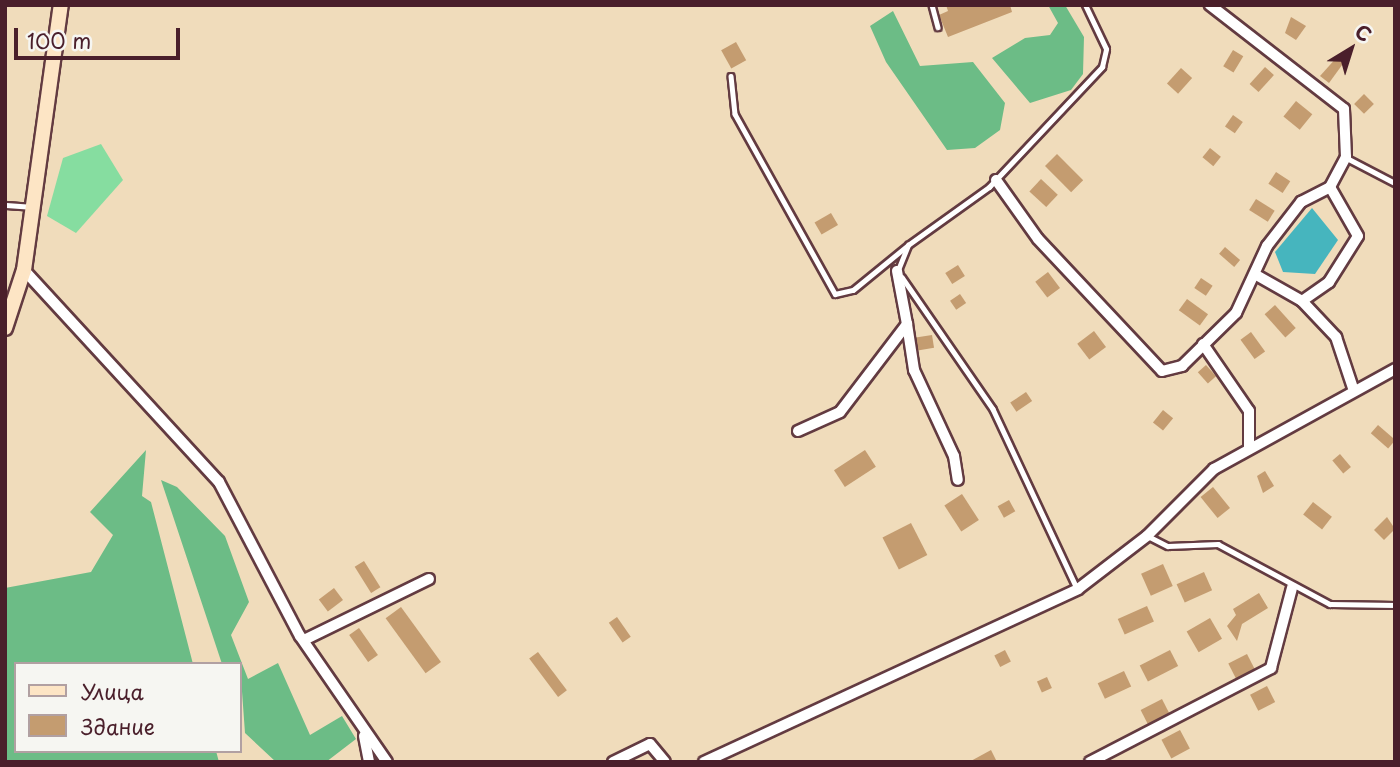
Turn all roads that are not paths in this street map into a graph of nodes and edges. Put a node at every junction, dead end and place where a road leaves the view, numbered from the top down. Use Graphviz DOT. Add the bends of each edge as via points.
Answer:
graph roads {
  1 [pos="61,5"];
  2 [pos="932,5"];
  3 [pos="1085,5"];
  4 [pos="1210,5"];
  5 [pos="938,27"];
  6 [pos="731,76"];
  7 [pos="1346,158"];
  8 [pos="996,180"];
  9 [pos="1395,183"];
  10 [pos="1330,187"];
  11 [pos="5,205"];
  12 [pos="32,207"];
  13 [pos="908,245"];
  14 [pos="23,270"];
  15 [pos="897,271"];
  16 [pos="1258,276"];
  17 [pos="1302,300"];
  18 [pos="907,324"];
  19 [pos="5,328"];
  20 [pos="1203,344"];
  21 [pos="1395,369"];
  22 [pos="1353,388"];
  23 [pos="798,430"];
  24 [pos="1249,449"];
  25 [pos="958,480"];
  26 [pos="1147,536"];
  27 [pos="429,579"];
  28 [pos="1292,588"];
  29 [pos="1077,589"];
  30 [pos="1395,605"];
  31 [pos="304,640"];
  32 [pos="364,736"];
  33 [pos="369,762"];
  34 [pos="387,762"];
  35 [pos="612,762"];
  36 [pos="665,762"];
  37 [pos="704,762"];
  38 [pos="1090,762"];
  1 -- 12 [label="street"];
  2 -- 5 [label="lane"];
  3 -- 8 [label="lane" via="1107,58"];
  4 -- 7 [label="street" via="1344,109"];
  6 -- 13 [label="lane" via="735,114 835,294 853,290"];
  7 -- 9 [label="lane"];
  7 -- 10 [label="street"];
  8 -- 13 [label="lane"];
  8 -- 20 [label="street" via="1038,239 1162,371 1182,366"];
  10 -- 16 [label="street" via="1301,202 1267,246"];
  10 -- 17 [label="street" via="1358,236 1329,282"];
  11 -- 12 [label="lane"];
  12 -- 14 [label="street"];
  13 -- 15 [label="lane"];
  14 -- 19 [label="street"];
  14 -- 31 [label="street" via="219,482"];
  15 -- 18 [label="street"];
  15 -- 29 [label="lane" via="993,409"];
  16 -- 17 [label="street"];
  16 -- 20 [label="street" via="1236,313"];
  17 -- 22 [label="street" via="1336,337"];
  18 -- 23 [label="street" via="839,412"];
  18 -- 25 [label="street" via="914,370 954,456"];
  20 -- 24 [label="street" via="1249,411"];
  21 -- 22 [label="street"];
  22 -- 24 [label="street"];
  24 -- 26 [label="street" via="1214,469"];
  26 -- 28 [label="lane" via="1168,546 1219,544"];
  26 -- 29 [label="street"];
  27 -- 31 [label="street"];
  28 -- 30 [label="lane" via="1330,604"];
  28 -- 38 [label="street" via="1271,668"];
  29 -- 37 [label="street"];
  31 -- 32 [label="street"];
  32 -- 33 [label="street"];
  32 -- 34 [label="street"];
  35 -- 36 [label="street" via="650,744"];
}
